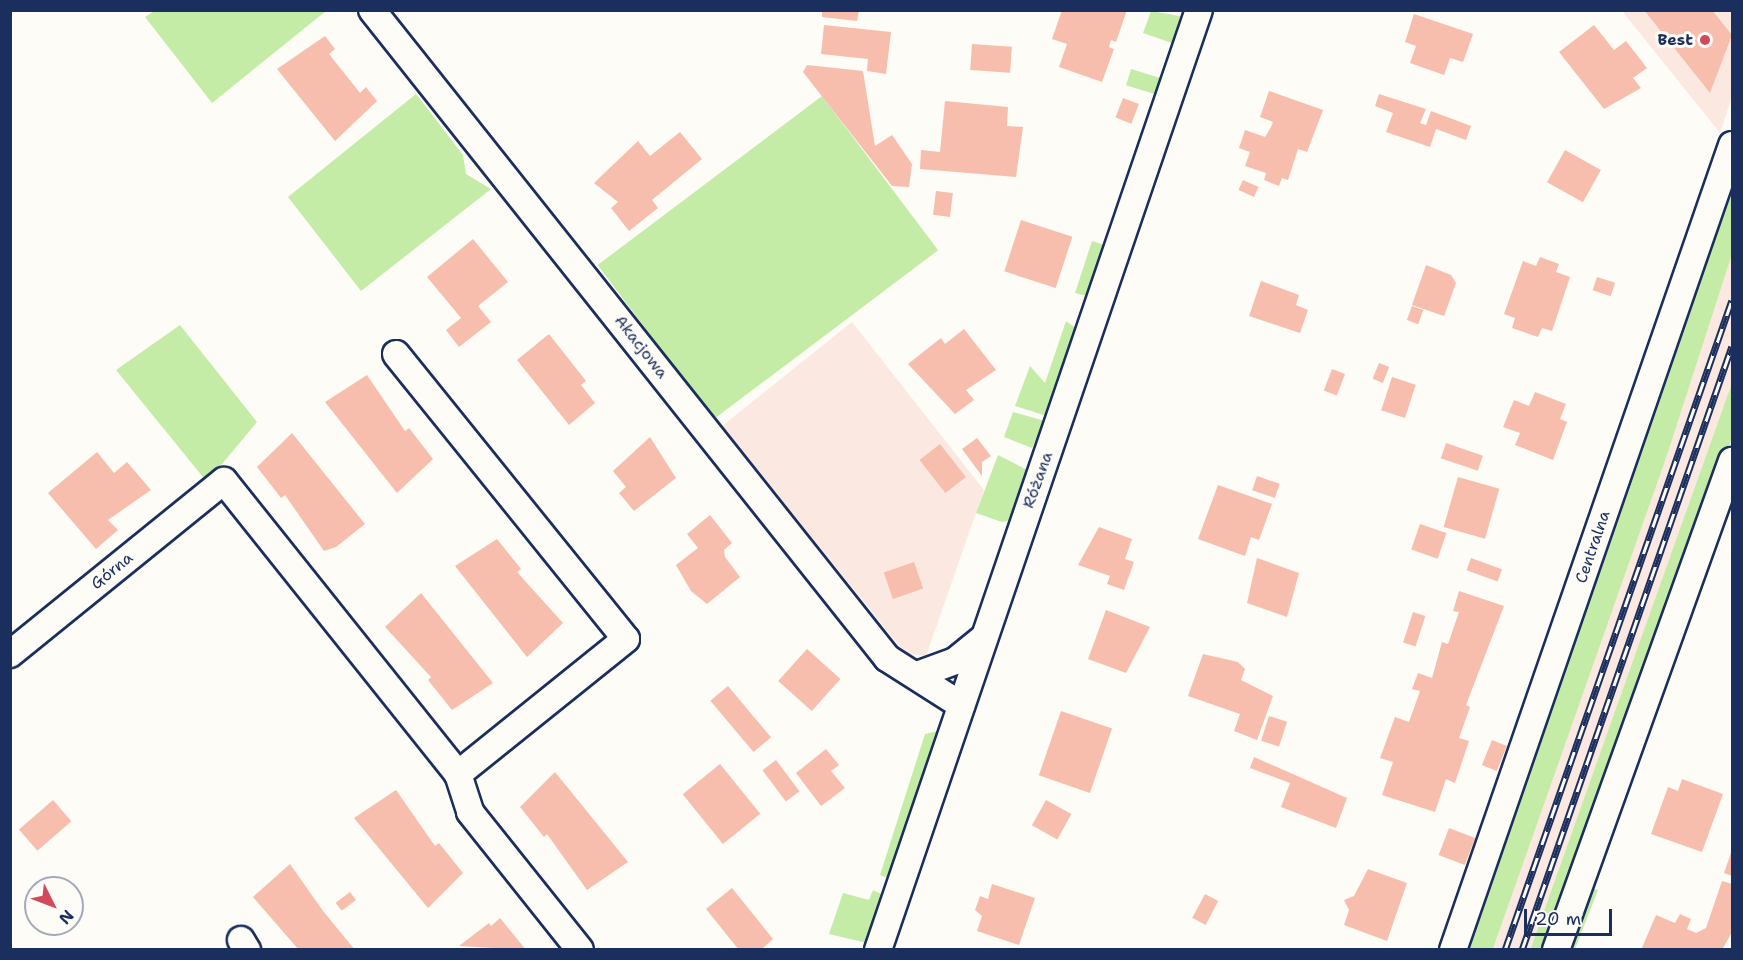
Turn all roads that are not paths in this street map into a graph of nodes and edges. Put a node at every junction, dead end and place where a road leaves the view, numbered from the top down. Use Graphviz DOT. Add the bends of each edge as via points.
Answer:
graph roads {
  1 [pos="372,10"];
  2 [pos="1199,10"];
  3 [pos="1732,145"];
  4 [pos="396,354"];
  5 [pos="1732,461"];
  6 [pos="984,637"];
  7 [pos="10,654"];
  8 [pos="917,675"];
  9 [pos="961,705"];
  10 [pos="458,774"];
  11 [pos="580,950"];
  12 [pos="878,950"];
  13 [pos="1453,950"];
  14 [pos="1557,950"];
  1 -- 8 [label="street, Akacjowa" via="887,658"];
  2 -- 6 [label="street, Różana"];
  3 -- 13 [label="street, Centralna"];
  4 -- 10 [label="street" via="626,639"];
  5 -- 14 [label="street"];
  6 -- 8 [label="street" via="955,661"];
  6 -- 9 [label="street, Różana"];
  7 -- 10 [label="street, Górna" via="224,481"];
  8 -- 9 [label="street, Akacjowa"];
  9 -- 12 [label="street, Różana"];
  10 -- 11 [label="street" via="470,813"];
}
